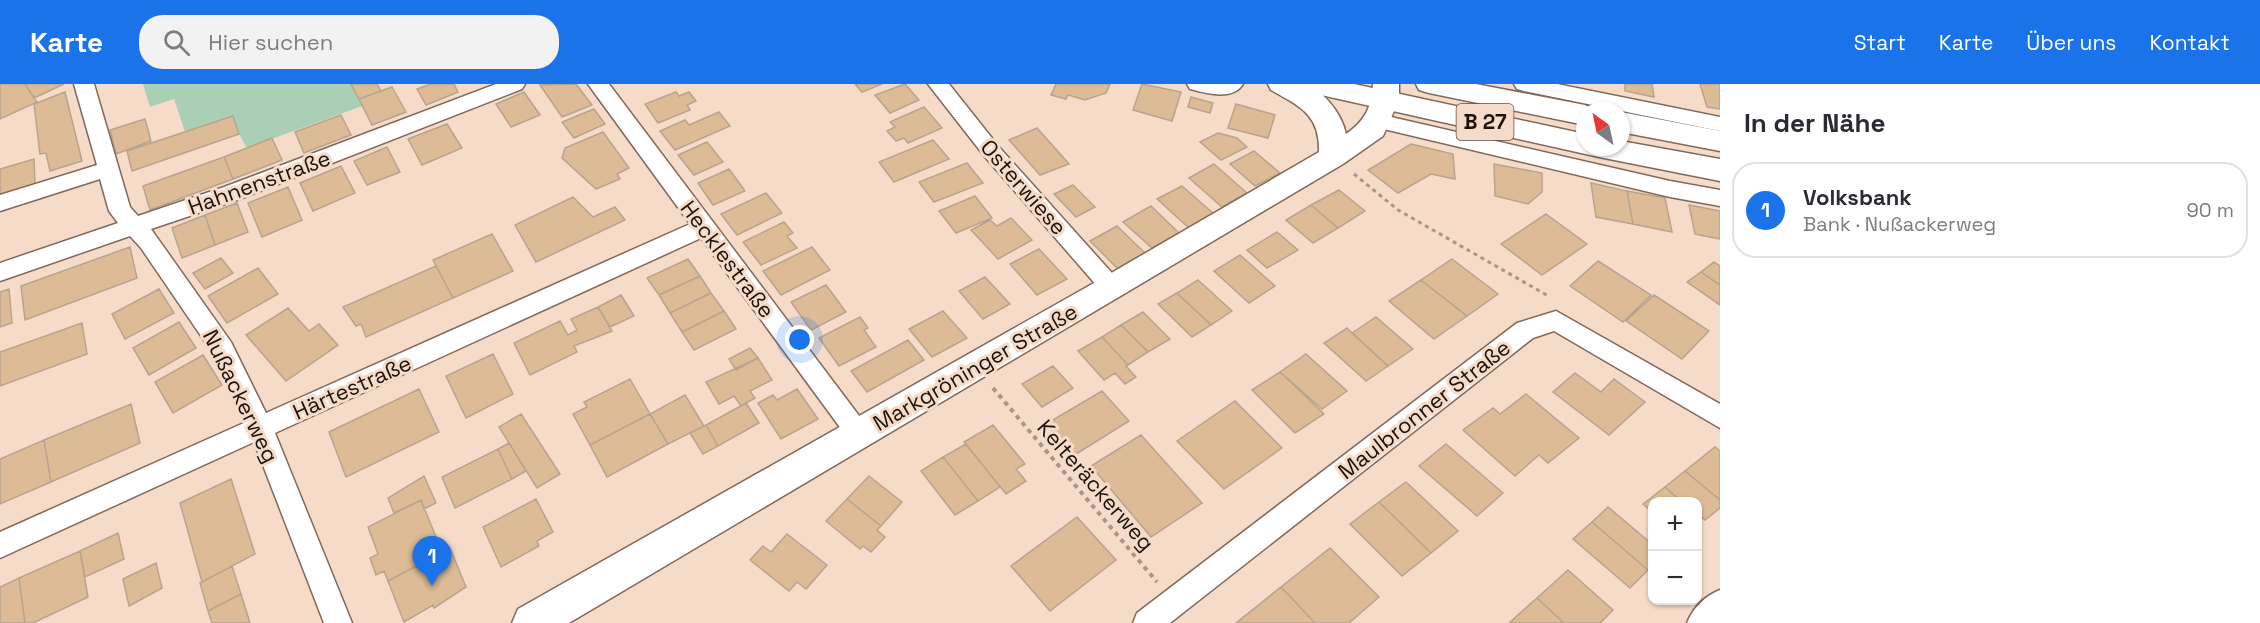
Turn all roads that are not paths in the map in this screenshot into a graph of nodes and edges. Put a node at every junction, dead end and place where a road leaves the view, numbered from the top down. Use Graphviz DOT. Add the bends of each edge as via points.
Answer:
graph roads {
  1 [pos="84,84"];
  2 [pos="515,84"];
  3 [pos="598,84"];
  4 [pos="938,84"];
  5 [pos="1197,84"];
  6 [pos="1233,84"];
  7 [pos="1281,84"];
  8 [pos="1312,84"];
  9 [pos="1429,84"];
  10 [pos="1524,84"];
  11 [pos="1383,102"];
  12 [pos="1576,113"];
  13 [pos="1630,124"];
  14 [pos="1720,124"];
  15 [pos="1720,141"];
  16 [pos="1576,142"];
  17 [pos="1630,153"];
  18 [pos="1333,157"];
  19 [pos="109,169"];
  20 [pos="1720,170"];
  21 [pos="1720,198"];
  22 [pos="0,203"];
  23 [pos="132,227"];
  24 [pos="704,227"];
  25 [pos="0,272"];
  26 [pos="1112,288"];
  27 [pos="1720,417"];
  28 [pos="261,428"];
  29 [pos="859,433"];
  30 [pos="0,544"];
  31 [pos="1720,604"];
  32 [pos="338,623"];
  33 [pos="531,623"];
  34 [pos="1147,623"];
  35 [pos="1701,623"];
  1 -- 19 [label="street, Nußackerweg"];
  2 -- 23 [label="street, Hahnenstraße" via="232,193"];
  3 -- 24 [label="street, Hecklestraße"];
  4 -- 26 [label="street, Osterwiese" via="992,152"];
  5 -- 6 [label="street" via="1223,88"];
  7 -- 18 [label="main road" via="1319,108 1335,137"];
  8 -- 11 [label="main road, B 27"];
  9 -- 12 [label="main road, B 27"];
  10 -- 14 [label="street"];
  11 -- 16 [label="main road, B 27"];
  11 -- 18 [label="main road, Markgröninger Straße" via="1365,136"];
  11 -- 21 [label="street" via="1670,189"];
  13 -- 15 [label="main road"];
  17 -- 20 [label="main road"];
  18 -- 26 [label="main road, Markgröninger Straße"];
  19 -- 22 [label="street"];
  19 -- 23 [label="street, Nußackerweg" via="120,211"];
  23 -- 25 [label="street, Hahnenstraße"];
  23 -- 28 [label="street, Nußackerweg" via="149,242 223,349"];
  24 -- 28 [label="street, Härtestraße"];
  24 -- 29 [label="street, Hecklestraße"];
  26 -- 29 [label="main road, Markgröninger Straße"];
  27 -- 34 [label="street, Maulbronner Straße" via="1556,321 1525,330"];
  28 -- 30 [label="street, Härtestraße"];
  28 -- 32 [label="street, Nußackerweg"];
  29 -- 33 [label="main road, Markgröninger Straße"];
  31 -- 35 [label="street"];
}
